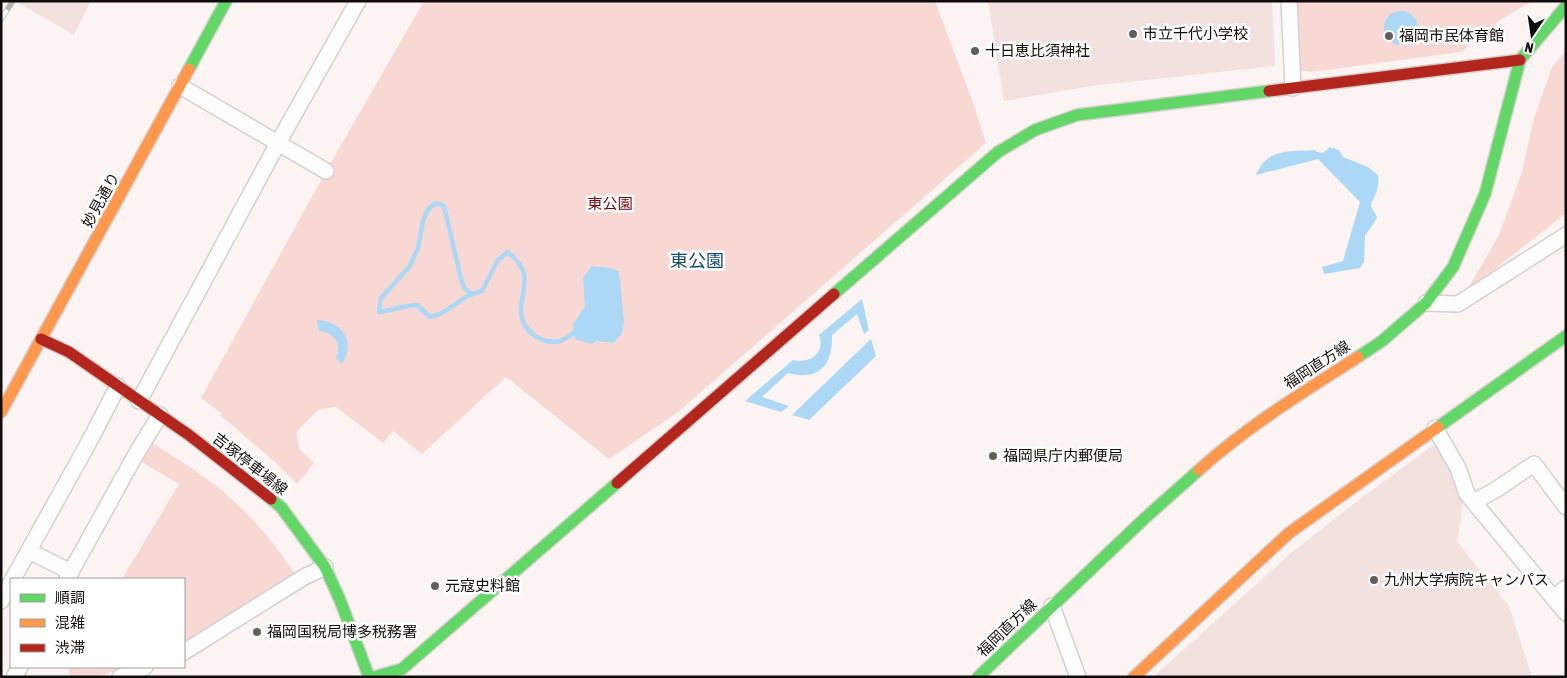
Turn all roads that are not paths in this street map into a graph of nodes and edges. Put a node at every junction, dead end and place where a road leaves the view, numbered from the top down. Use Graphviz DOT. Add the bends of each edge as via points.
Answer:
graph roads {
  1 [pos="226,1"];
  2 [pos="358,1"];
  3 [pos="1289,1"];
  4 [pos="1566,6"];
  5 [pos="1520,60"];
  6 [pos="180,86"];
  7 [pos="1293,88"];
  8 [pos="278,143"];
  9 [pos="326,171"];
  10 [pos="1566,235"];
  11 [pos="1426,303"];
  12 [pos="1566,336"];
  13 [pos="41,339"];
  14 [pos="118,386"];
  15 [pos="139,401"];
  16 [pos="1,412"];
  17 [pos="160,416"];
  18 [pos="1435,428"];
  19 [pos="1474,502"];
  20 [pos="1566,507"];
  21 [pos="29,551"];
  22 [pos="325,567"];
  23 [pos="69,576"];
  24 [pos="14,578"];
  25 [pos="10,585"];
  26 [pos="1566,588"];
  27 [pos="1553,598"];
  28 [pos="1,601"];
  29 [pos="1052,606"];
  30 [pos="1566,613"];
  31 [pos="185,651"];
  32 [pos="142,668"];
  33 [pos="120,677"];
  34 [pos="369,677"];
  35 [pos="374,677"];
  36 [pos="978,677"];
  37 [pos="1078,677"];
  38 [pos="1134,677"];
  1 -- 6 [label="main road, 妙見通り"];
  2 -- 8 [label="street"];
  3 -- 7 [label="street"];
  4 -- 5 [label="main road, 福岡直方線"];
  5 -- 7 [label="main road"];
  5 -- 11 [label="main road, 福岡直方線" via="1485,194 1453,267"];
  6 -- 8 [label="street"];
  6 -- 13 [label="main road, 妙見通り"];
  7 -- 35 [label="main road" via="1077,114 1035,130 998,152 402,669"];
  8 -- 9 [label="street"];
  8 -- 15 [label="street"];
  10 -- 11 [label="street" via="1458,304"];
  11 -- 29 [label="main road, 福岡直方線" via="1382,342 1227,445"];
  12 -- 18 [label="main road"];
  13 -- 14 [label="main road, 吉塚停車場線" via="69,352"];
  13 -- 16 [label="main road, 妙見通り"];
  14 -- 15 [label="main road, 吉塚停車場線"];
  14 -- 21 [label="street"];
  15 -- 17 [label="main road, 吉塚停車場線"];
  17 -- 22 [label="main road, 吉塚停車場線" via="281,507"];
  17 -- 23 [label="street"];
  18 -- 19 [label="street"];
  18 -- 38 [label="main road" via="1289,533"];
  19 -- 20 [label="street" via="1534,464"];
  19 -- 27 [label="street"];
  21 -- 23 [label="street"];
  21 -- 24 [label="street"];
  22 -- 31 [label="street"];
  22 -- 34 [label="main road, 吉塚停車場線"];
  25 -- 28 [label="street"];
  26 -- 27 [label="street"];
  27 -- 30 [label="street"];
  29 -- 36 [label="main road, 福岡直方線"];
  29 -- 37 [label="street"];
  32 -- 33 [label="street"];
}
